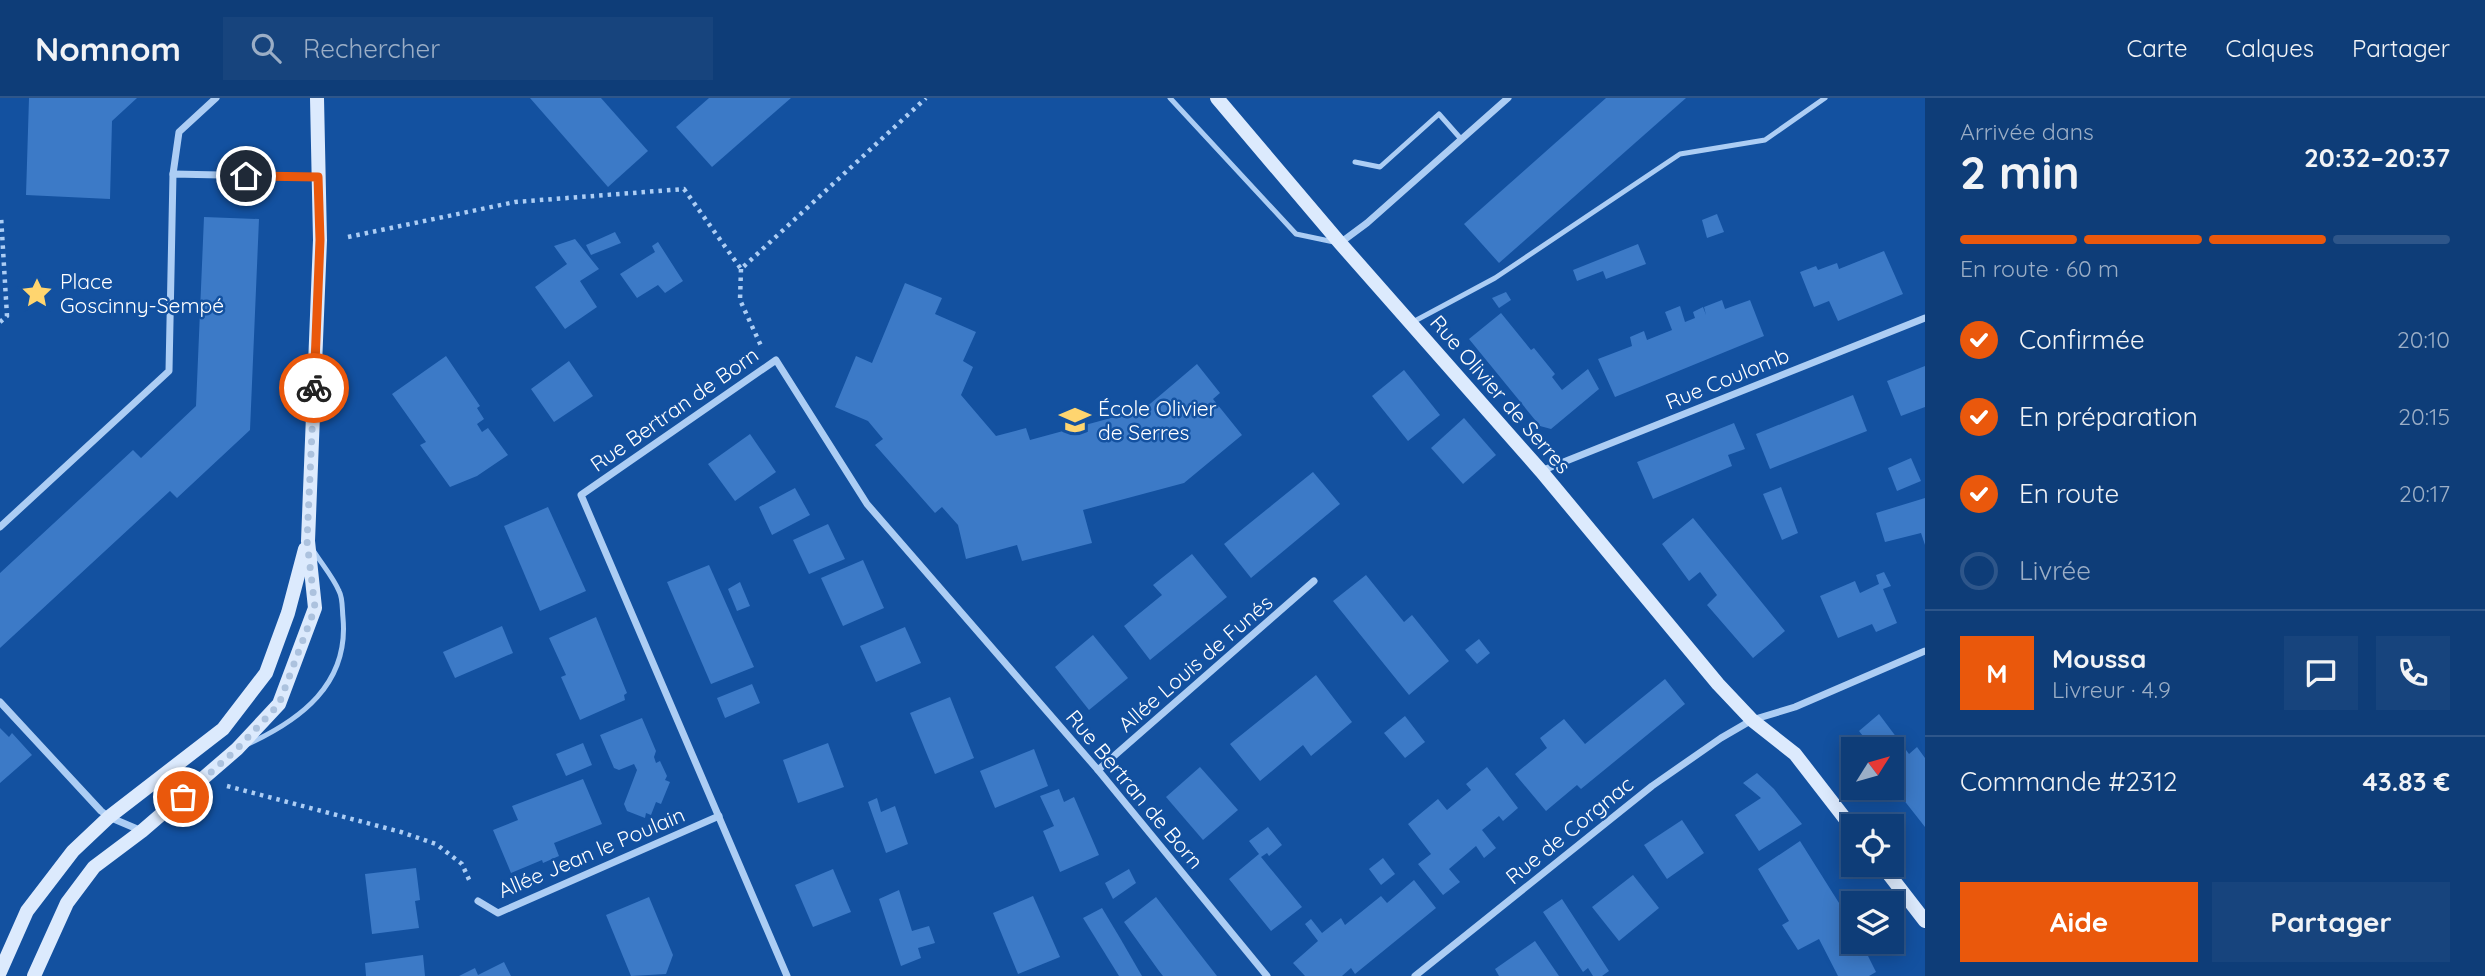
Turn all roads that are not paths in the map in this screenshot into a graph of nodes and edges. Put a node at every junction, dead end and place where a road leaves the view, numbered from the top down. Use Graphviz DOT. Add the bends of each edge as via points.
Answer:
graph roads {
  1 [pos="216,98"];
  2 [pos="317,98"];
  3 [pos="1170,98"];
  4 [pos="1217,98"];
  5 [pos="1508,98"];
  6 [pos="1825,98"];
  7 [pos="1461,139"];
  8 [pos="1355,162"];
  9 [pos="173,174"];
  10 [pos="318,177"];
  11 [pos="1340,243"];
  12 [pos="1925,318"];
  13 [pos="1411,323"];
  14 [pos="1542,471"];
  15 [pos="0,527"];
  16 [pos="307,541"];
  17 [pos="1314,581"];
  18 [pos="1925,651"];
  19 [pos="0,702"];
  20 [pos="1752,720"];
  21 [pos="237,749"];
  22 [pos="1098,770"];
  23 [pos="1841,814"];
  24 [pos="719,816"];
  25 [pos="109,817"];
  26 [pos="142,831"];
  27 [pos="1891,877"];
  28 [pos="478,901"];
  29 [pos="1925,921"];
  30 [pos="0,972"];
  31 [pos="34,976"];
  32 [pos="786,976"];
  33 [pos="1267,976"];
  34 [pos="1415,976"];
  1 -- 9 [label="street" via="179,132"];
  2 -- 10 [label="street"];
  3 -- 11 [label="lane" via="1296,234"];
  4 -- 11 [label="street, Rue Olivier de Serres"];
  5 -- 7 [label="street"];
  6 -- 13 [label="lane" via="1765,140 1680,154 1495,278"];
  7 -- 8 [label="lane" via="1439,114 1380,167"];
  7 -- 11 [label="street"];
  9 -- 10 [label="street"];
  9 -- 15 [label="street" via="169,372"];
  10 -- 16 [label="street" via="320,240"];
  11 -- 13 [label="street, Rue Olivier de Serres"];
  12 -- 14 [label="street, Rue Coulomb"];
  13 -- 14 [label="street, Rue Olivier de Serres"];
  14 -- 20 [label="street, Rue Olivier de Serres"];
  16 -- 21 [label="street" via="315,608 279,704"];
  16 -- 21 [label="lane" via="340,592 345,637 338,667 314,703 278,731"];
  16 -- 25 [label="street" via="266,673 223,729"];
  17 -- 22 [label="street, Allée Louis de Funés"];
  18 -- 20 [label="street, Rue de Corgnac" via="1795,707"];
  19 -- 25 [label="street"];
  20 -- 23 [label="street, Rue Olivier de Serres" via="1795,754"];
  20 -- 34 [label="street, Rue de Corgnac" via="1652,786"];
  21 -- 26 [label="street"];
  22 -- 24 [label="street, Rue Bertran de Born" via="867,504 776,360 581,495"];
  22 -- 33 [label="street, Rue Bertran de Born"];
  24 -- 28 [label="street, Allée Jean le Poulain" via="498,913"];
  24 -- 32 [label="street, Rue Bertran de Born"];
  25 -- 26 [label="street"];
  25 -- 30 [label="street" via="74,851 27,911"];
  26 -- 31 [label="street" via="94,867 67,903"];
  27 -- 29 [label="street"];
}
